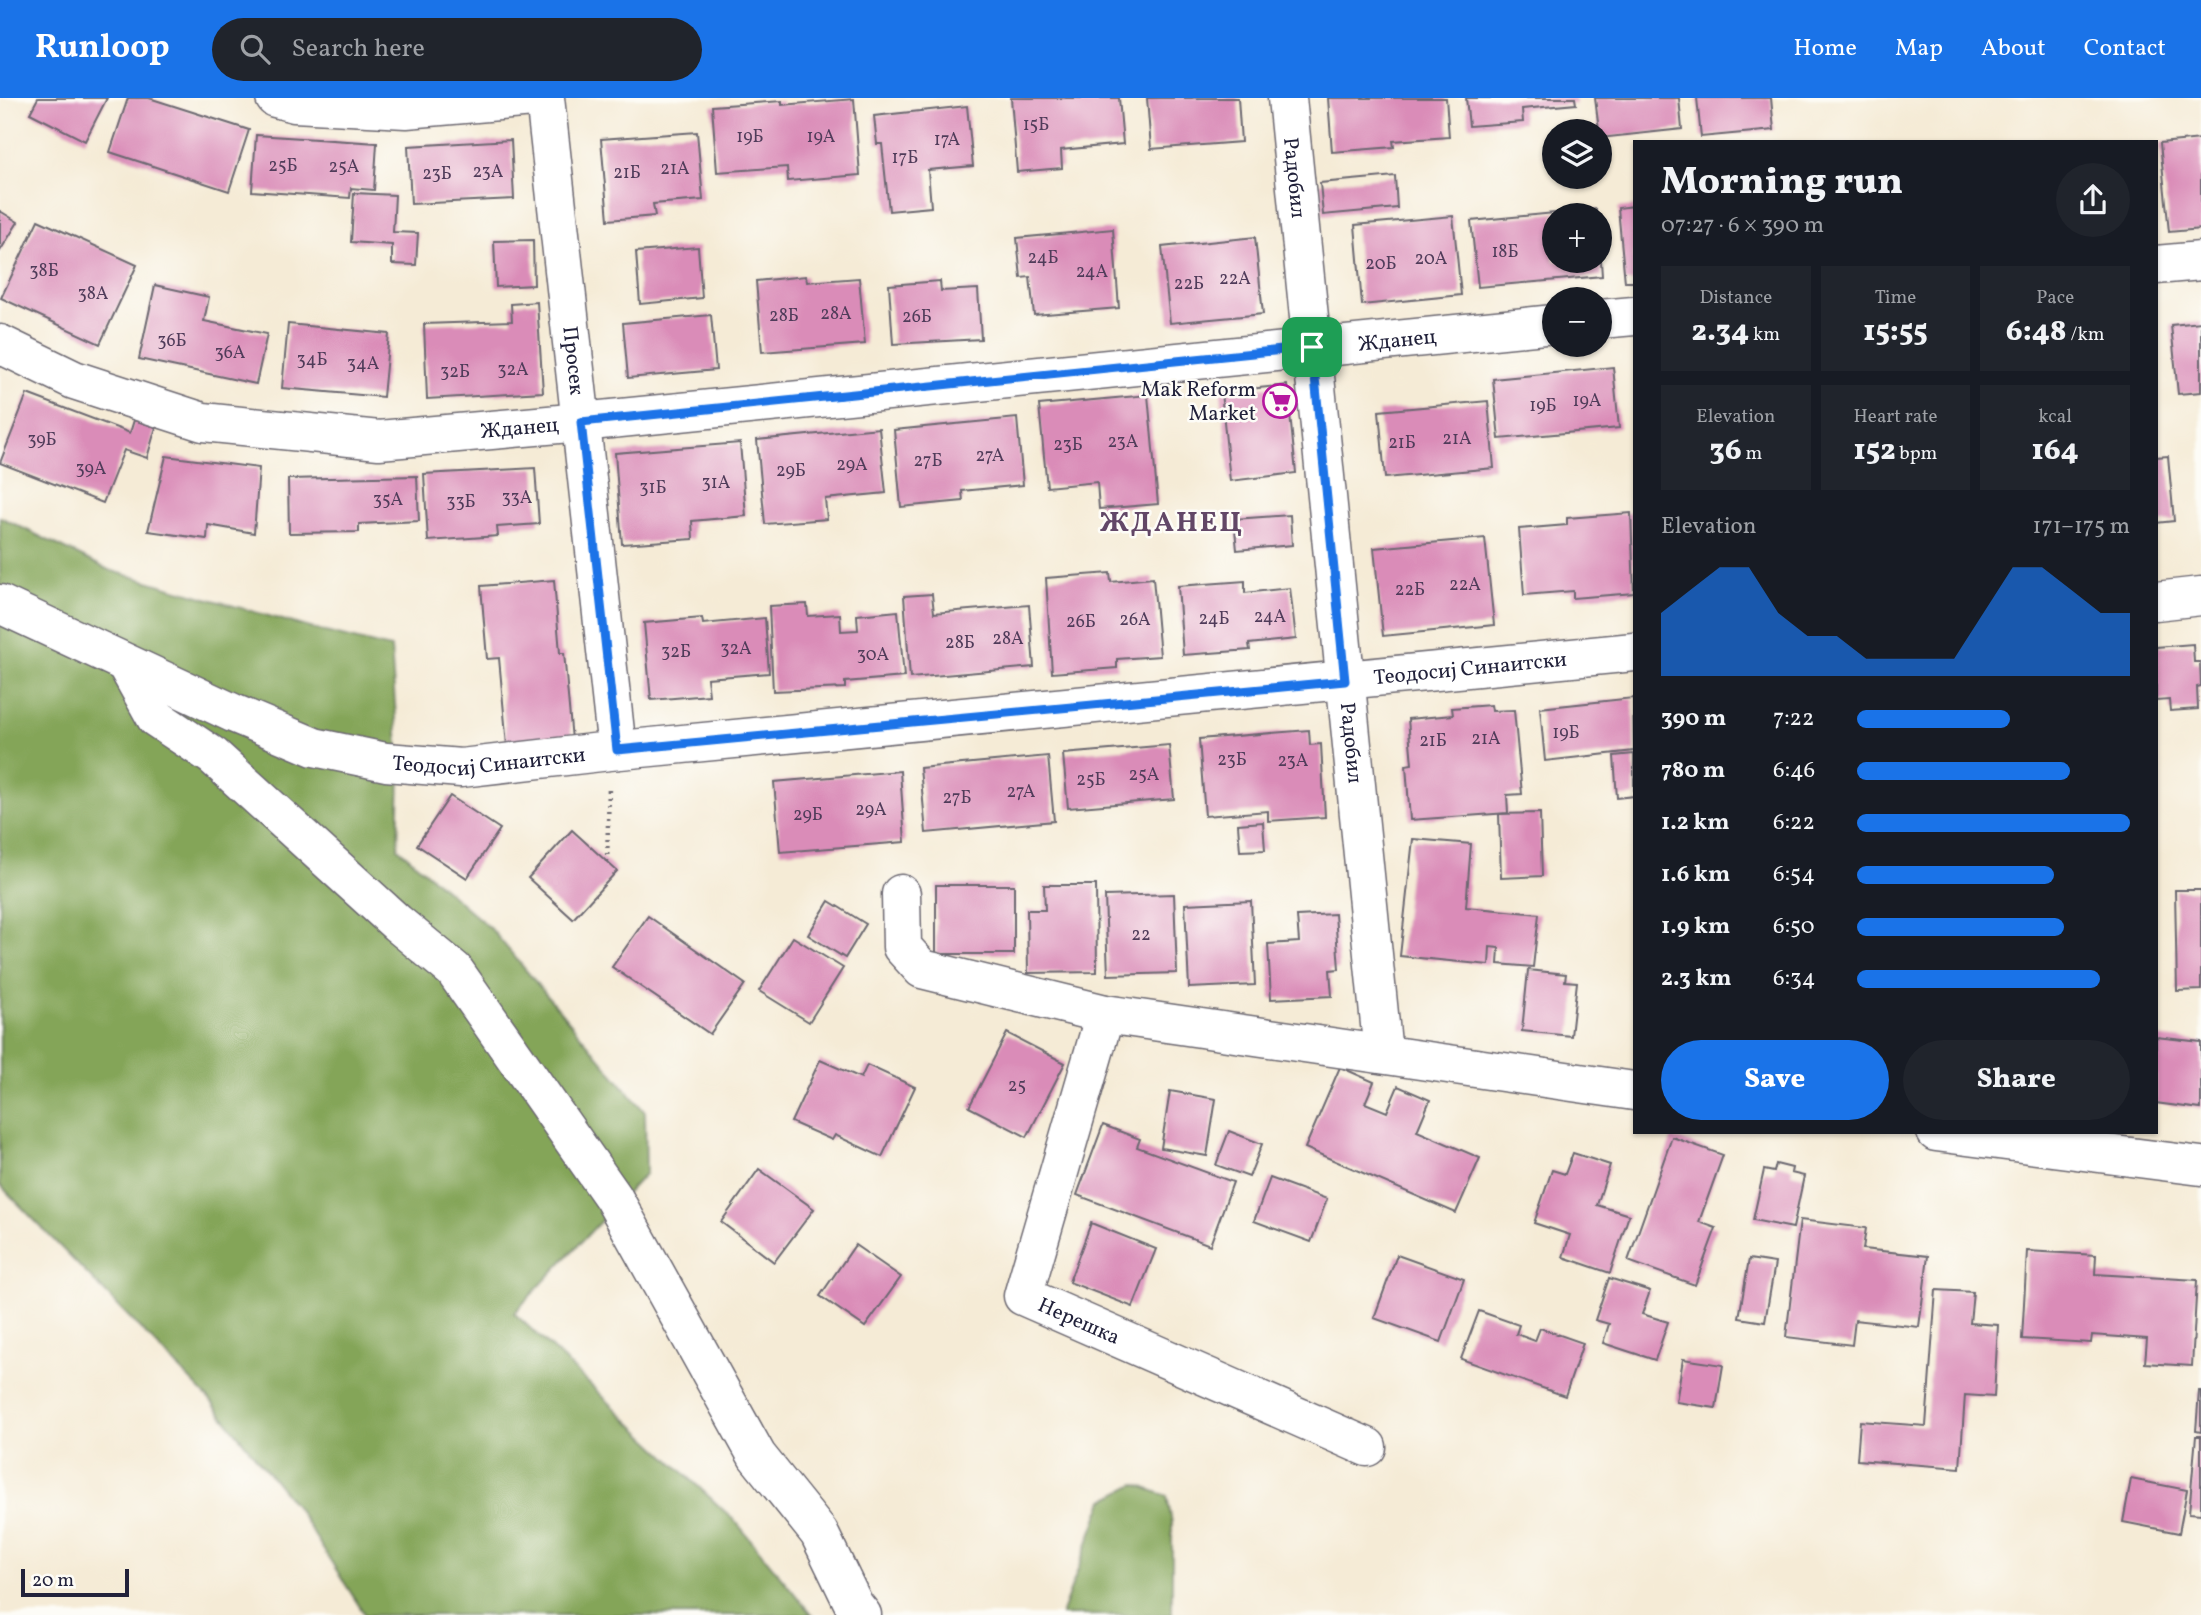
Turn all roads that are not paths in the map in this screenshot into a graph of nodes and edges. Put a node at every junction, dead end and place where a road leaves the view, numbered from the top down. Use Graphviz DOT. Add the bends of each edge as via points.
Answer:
graph roads {
  1 [pos="275,98"];
  2 [pos="534,98"];
  3 [pos="545,98"];
  4 [pos="1287,98"];
  5 [pos="2201,261"];
  6 [pos="2158,265"];
  7 [pos="1633,316"];
  8 [pos="1612,318"];
  9 [pos="1542,325"];
  10 [pos="0,344"];
  11 [pos="1312,347"];
  12 [pos="581,422"];
  13 [pos="2201,596"];
  14 [pos="2158,601"];
  15 [pos="0,604"];
  16 [pos="1633,652"];
  17 [pos="126,664"];
  18 [pos="1345,681"];
  19 [pos="613,751"];
  20 [pos="901,894"];
  21 [pos="1105,1014"];
  22 [pos="1383,1054"];
  23 [pos="1633,1091"];
  24 [pos="1953,1134"];
  25 [pos="2201,1166"];
  26 [pos="1367,1447"];
  27 [pos="862,1615"];
  1 -- 2 [label="street" via="294,103 406,108"];
  3 -- 12 [label="street, Просек"];
  4 -- 11 [label="street, Радобил"];
  5 -- 6 [label="street"];
  7 -- 8 [label="street"];
  9 -- 11 [label="street, Жданец"];
  10 -- 12 [label="street, Жданец" via="74,380 204,422 379,440"];
  11 -- 12 [label="street, Жданец"];
  11 -- 18 [label="street, Радобил"];
  12 -- 19 [label="street, Просек"];
  13 -- 14 [label="street"];
  15 -- 17 [label="street, Теодосиј Синаитски"];
  16 -- 18 [label="street, Теодосиј Синаитски"];
  17 -- 19 [label="street, Теодосиј Синаитски" via="314,747 386,762 461,768"];
  17 -- 27 [label="street" via="156,718 213,756 454,970 613,1198 757,1456 819,1533"];
  18 -- 19 [label="street, Теодосиј Синаитски"];
  18 -- 22 [label="street, Радобил"];
  20 -- 21 [label="street" via="902,947 922,969"];
  21 -- 22 [label="street"];
  21 -- 26 [label="street, Нерешка" via="1023,1296"];
  22 -- 23 [label="street"];
  24 -- 25 [label="street"];
}
